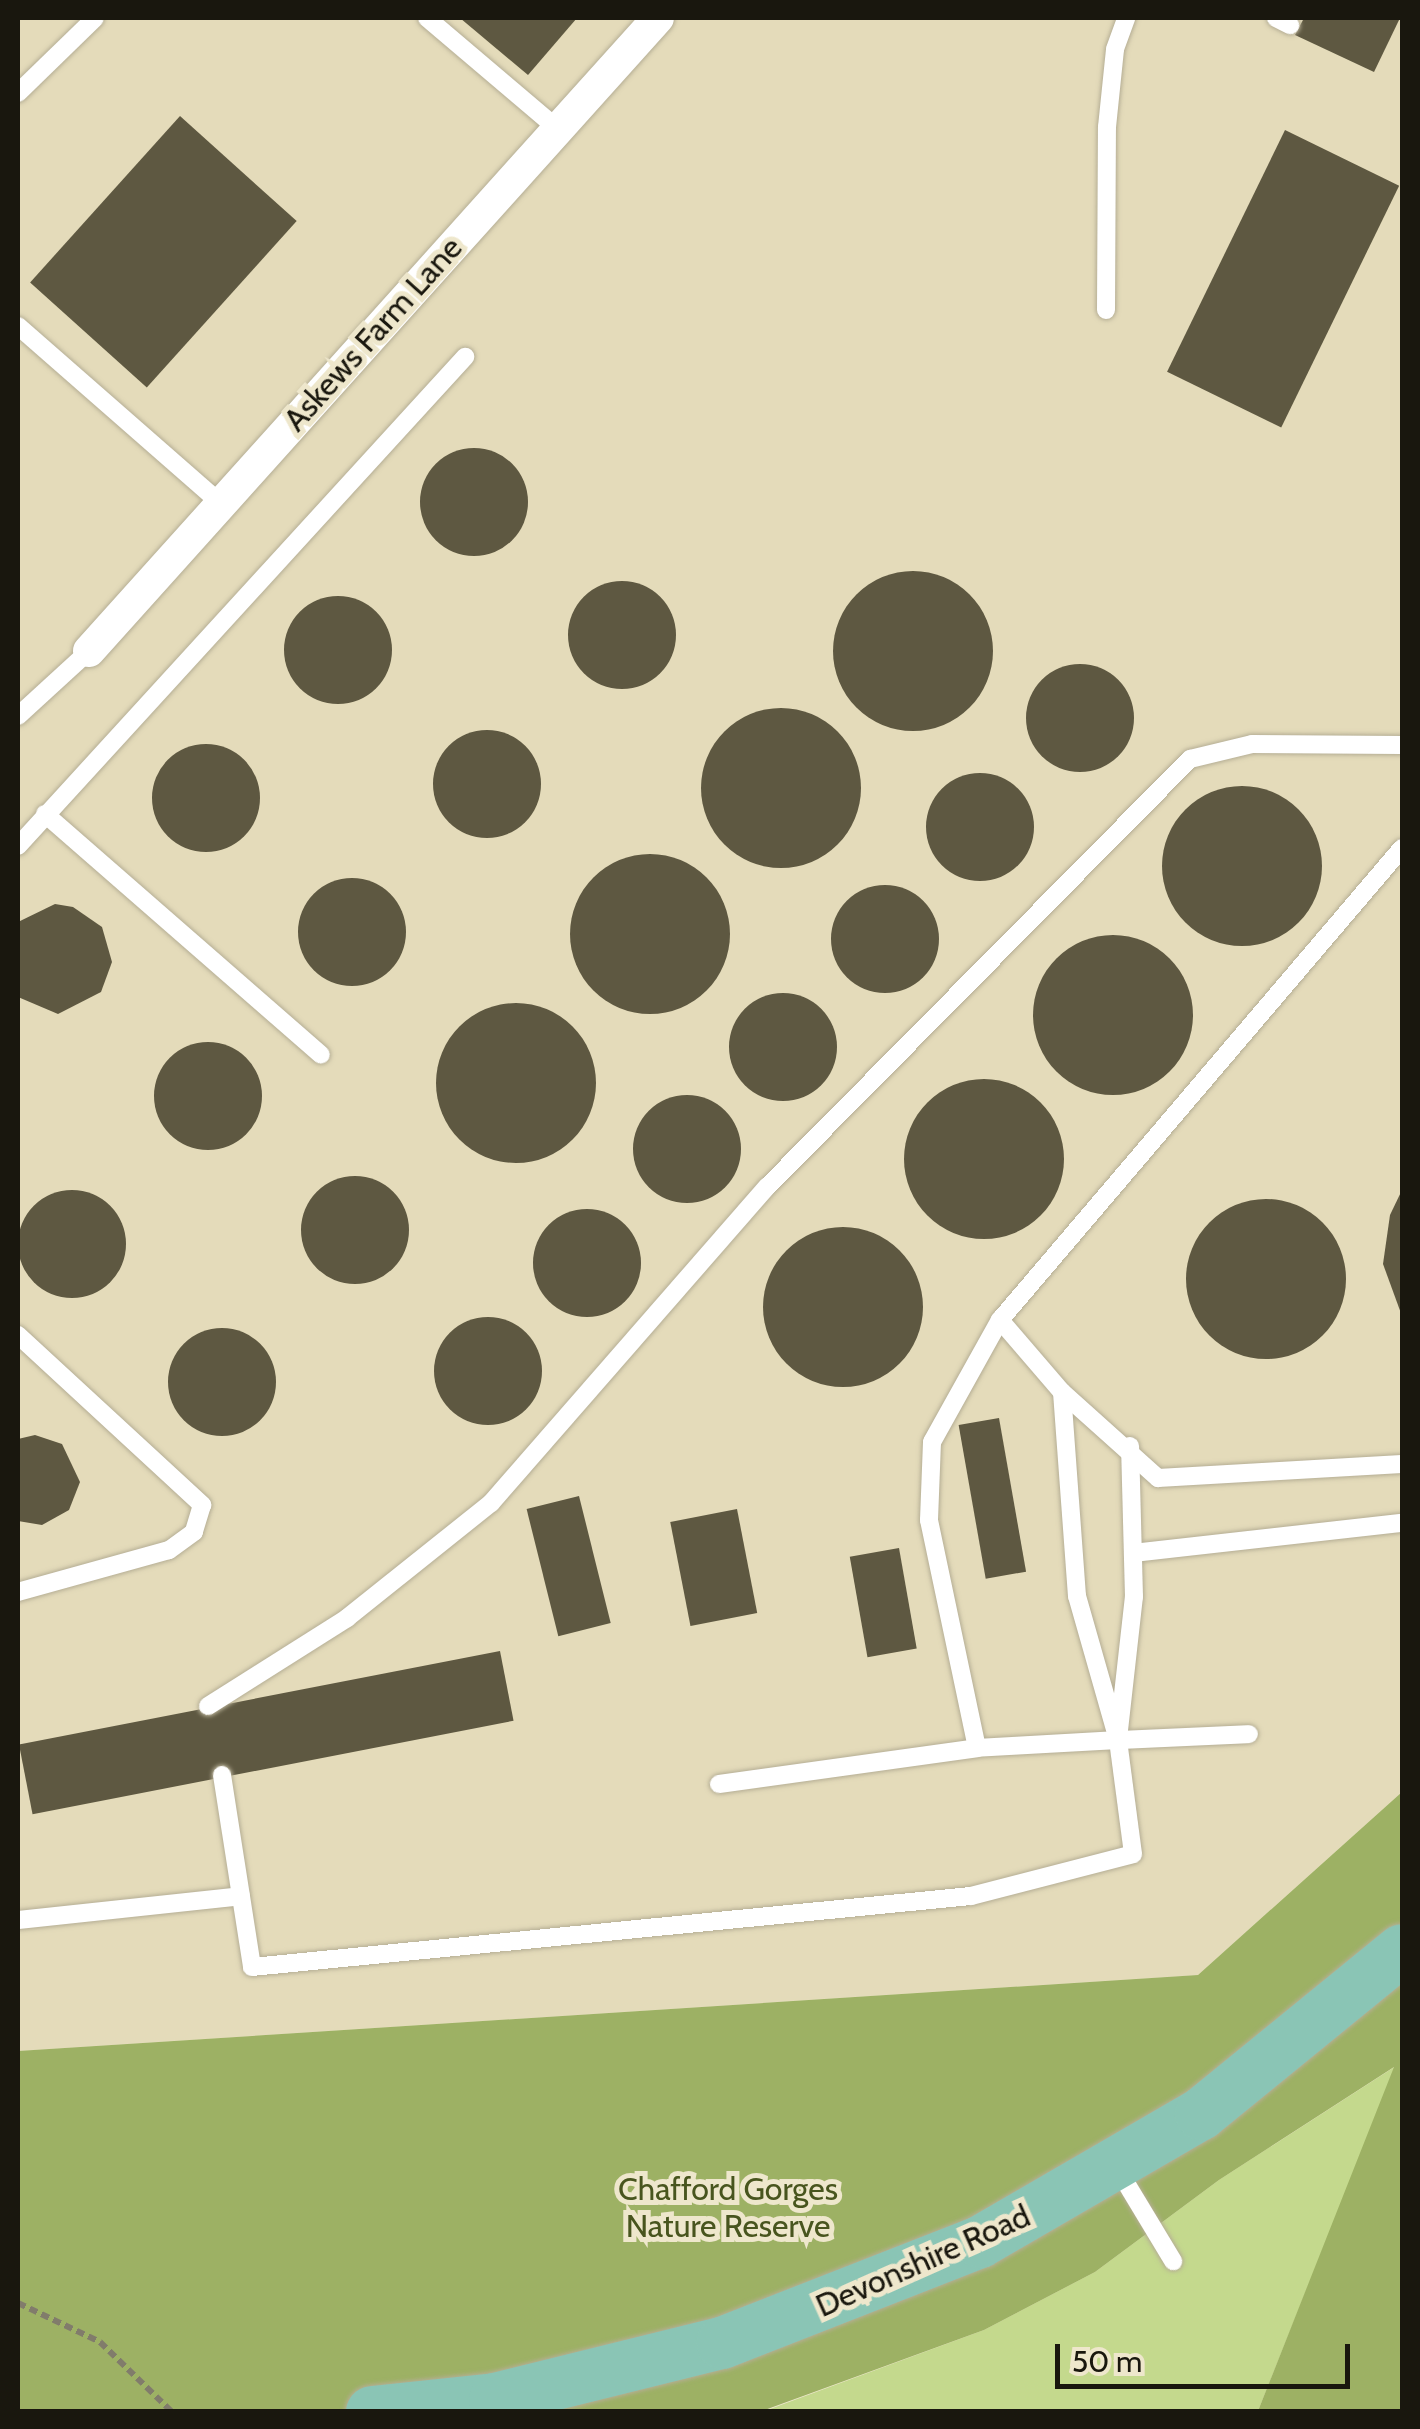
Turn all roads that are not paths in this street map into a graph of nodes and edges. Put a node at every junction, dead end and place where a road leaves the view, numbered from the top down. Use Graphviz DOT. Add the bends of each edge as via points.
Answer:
graph roads {
  1 [pos="94,18"];
  2 [pos="428,18"];
  3 [pos="658,18"];
  4 [pos="1126,18"];
  5 [pos="18,93"];
  6 [pos="558,129"];
  7 [pos="1106,310"];
  8 [pos="18,326"];
  9 [pos="465,357"];
  10 [pos="221,504"];
  11 [pos="89,651"];
  12 [pos="18,716"];
  13 [pos="1402,745"];
  14 [pos="46,814"];
  15 [pos="18,846"];
  16 [pos="1402,848"];
  17 [pos="321,1055"];
  18 [pos="1000,1320"];
  19 [pos="18,1334"];
  20 [pos="1062,1392"];
  21 [pos="1130,1446"];
  22 [pos="1402,1464"];
  23 [pos="1402,1523"];
  24 [pos="1133,1553"];
  25 [pos="18,1592"];
  26 [pos="208,1706"];
  27 [pos="1249,1734"];
  28 [pos="1118,1740"];
  29 [pos="977,1748"];
  30 [pos="222,1775"];
  31 [pos="719,1784"];
  32 [pos="241,1896"];
  33 [pos="18,1920"];
  34 [pos="1402,1950"];
  35 [pos="1116,2167"];
  36 [pos="1173,2261"];
  37 [pos="372,2412"];
  1 -- 5 [label="lane"];
  2 -- 6 [label="lane"];
  3 -- 6 [label="street, Askews Farm Lane"];
  4 -- 7 [label="lane" via="1115,48 1107,127"];
  6 -- 10 [label="street, Askews Farm Lane"];
  8 -- 10 [label="lane"];
  9 -- 14 [label="lane"];
  10 -- 11 [label="street, Askews Farm Lane"];
  11 -- 12 [label="lane"];
  13 -- 26 [label="lane" via="1252,744 1190,759 767,1187 490,1503 347,1618"];
  14 -- 15 [label="lane"];
  14 -- 17 [label="lane"];
  16 -- 18 [label="lane"];
  18 -- 20 [label="lane"];
  18 -- 29 [label="lane" via="932,1442 929,1520"];
  19 -- 25 [label="lane" via="202,1504 194,1532 170,1550"];
  20 -- 21 [label="lane"];
  20 -- 28 [label="lane" via="1076,1596"];
  21 -- 22 [label="lane" via="1158,1478"];
  21 -- 24 [label="lane"];
  23 -- 24 [label="lane"];
  24 -- 28 [label="lane"];
  27 -- 28 [label="lane"];
  28 -- 29 [label="lane"];
  28 -- 32 [label="lane" via="1132,1854 971,1896 252,1967"];
  29 -- 31 [label="lane"];
  30 -- 32 [label="lane"];
  32 -- 33 [label="lane"];
  34 -- 35 [label="main road, Devonshire Road" via="1216,2102"];
  35 -- 36 [label="lane"];
  35 -- 37 [label="main road, Devonshire Road" via="980,2242 722,2343 494,2400"];
}
